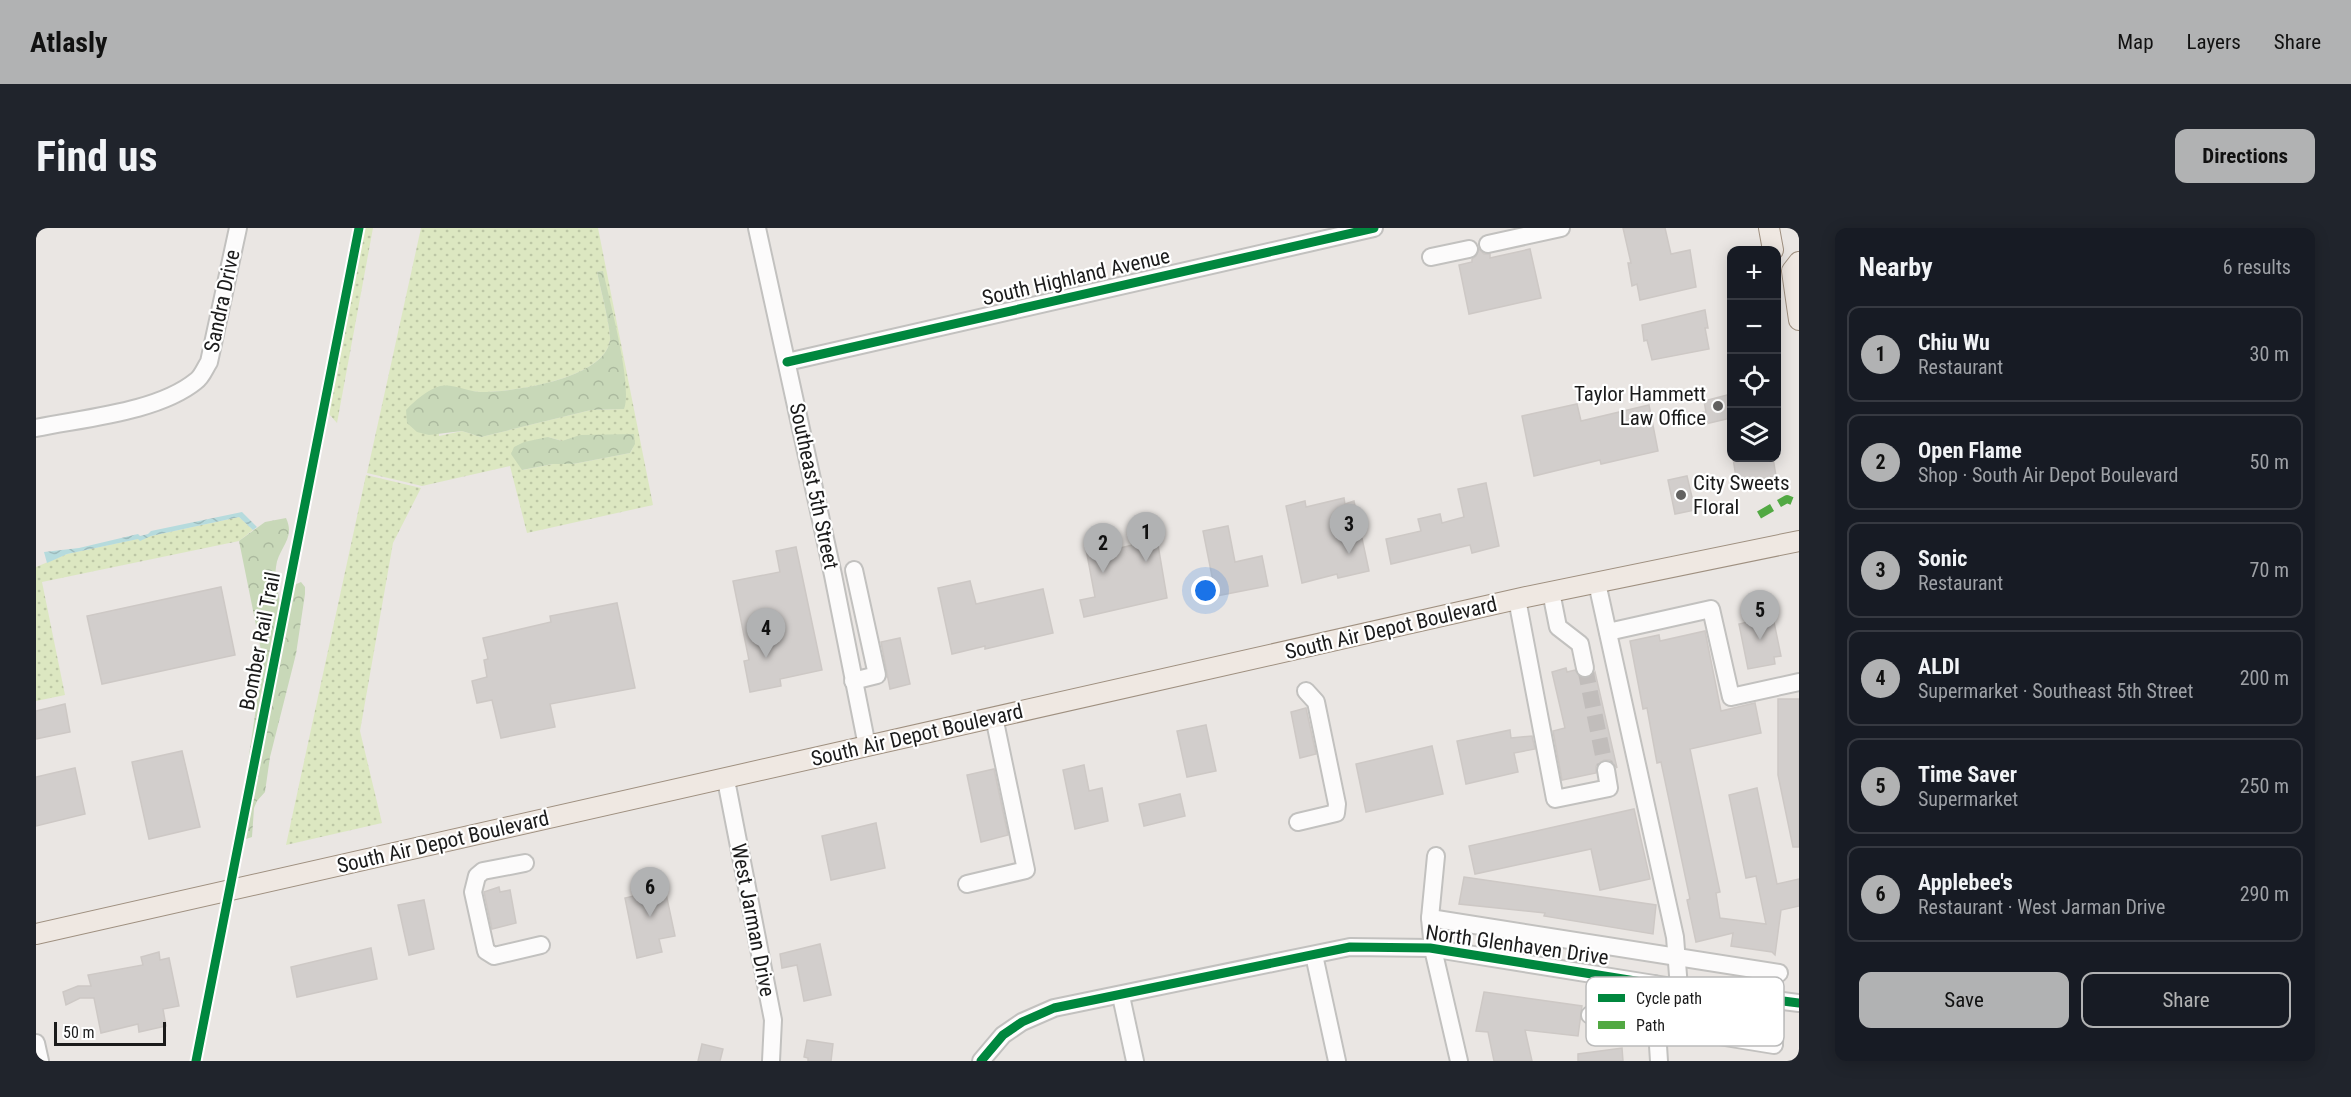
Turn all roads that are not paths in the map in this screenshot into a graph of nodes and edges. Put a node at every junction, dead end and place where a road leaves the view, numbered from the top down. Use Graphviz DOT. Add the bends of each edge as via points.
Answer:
graph roads {
  1 [pos="238,228"];
  2 [pos="758,228"];
  3 [pos="1374,228"];
  4 [pos="1560,228"];
  5 [pos="1769,228"];
  6 [pos="1488,244"];
  7 [pos="1772,246"];
  8 [pos="1470,249"];
  9 [pos="1431,257"];
  10 [pos="1789,265"];
  11 [pos="1799,320"];
  12 [pos="787,362"];
  13 [pos="36,428"];
  14 [pos="1799,541"];
  15 [pos="854,570"];
  16 [pos="1597,583"];
  17 [pos="1551,592"];
  18 [pos="1517,599"];
  19 [pos="1608,632"];
  20 [pos="1585,668"];
  21 [pos="853,681"];
  22 [pos="1799,682"];
  23 [pos="1306,691"];
  24 [pos="994,717"];
  25 [pos="867,746"];
  26 [pos="1606,770"];
  27 [pos="726,780"];
  28 [pos="1299,822"];
  29 [pos="1436,856"];
  30 [pos="525,862"];
  31 [pos="967,884"];
  32 [pos="1430,918"];
  33 [pos="36,934"];
  34 [pos="541,945"];
  35 [pos="1433,949"];
  36 [pos="1314,955"];
  37 [pos="1676,955"];
  38 [pos="1779,973"];
  39 [pos="1610,977"];
  40 [pos="1678,977"];
  41 [pos="1121,996"];
  42 [pos="1784,1001"];
  43 [pos="1799,1003"];
  44 [pos="36,1043"];
  45 [pos="1658,1046"];
  46 [pos="40,1061"];
  47 [pos="771,1061"];
  48 [pos="981,1061"];
  49 [pos="1135,1061"];
  50 [pos="1337,1061"];
  51 [pos="1460,1061"];
  52 [pos="1659,1061"];
  1 -- 13 [label="street, Sandra Drive" via="209,362 198,380 172,396 144,406"];
  2 -- 12 [label="street, Southeast 5th Street"];
  3 -- 12 [label="street, South Highland Avenue"];
  4 -- 6 [label="street"];
  5 -- 7 [label="main road"];
  8 -- 9 [label="street"];
  10 -- 11 [label="main road"];
  12 -- 21 [label="street, Southeast 5th Street"];
  14 -- 16 [label="main road, South Air Depot Boulevard"];
  15 -- 21 [label="street" via="877,675"];
  16 -- 17 [label="main road, South Air Depot Boulevard"];
  16 -- 19 [label="street"];
  17 -- 18 [label="main road, South Air Depot Boulevard"];
  17 -- 20 [label="street" via="1558,627 1580,644"];
  18 -- 24 [label="main road, South Air Depot Boulevard"];
  18 -- 26 [label="street" via="1555,799 1609,788"];
  19 -- 22 [label="street" via="1711,609 1731,697"];
  19 -- 37 [label="street"];
  21 -- 25 [label="street, Southeast 5th Street"];
  23 -- 28 [label="street" via="1316,702 1337,804 1336,813"];
  24 -- 25 [label="main road, South Air Depot Boulevard"];
  24 -- 31 [label="street" via="1026,870"];
  25 -- 27 [label="main road, South Air Depot Boulevard"];
  27 -- 33 [label="main road, South Air Depot Boulevard"];
  27 -- 47 [label="street, West Jarman Drive" via="773,1020"];
  29 -- 32 [label="street"];
  30 -- 34 [label="street" via="483,871 477,876 474,892 486,951 494,956"];
  32 -- 35 [label="street"];
  32 -- 37 [label="street"];
  35 -- 36 [label="street, North Glenhaven Drive" via="1350,947"];
  35 -- 39 [label="street, North Glenhaven Drive"];
  35 -- 51 [label="street"];
  36 -- 41 [label="street, North Glenhaven Drive"];
  36 -- 50 [label="street"];
  37 -- 38 [label="street"];
  37 -- 40 [label="street"];
  41 -- 48 [label="street, North Glenhaven Drive" via="1054,1008 1022,1022 1003,1035"];
  41 -- 49 [label="street"];
  42 -- 43 [label="street, North Glenhaven Drive"];
  44 -- 46 [label="street"];
  45 -- 52 [label="street"];
}
